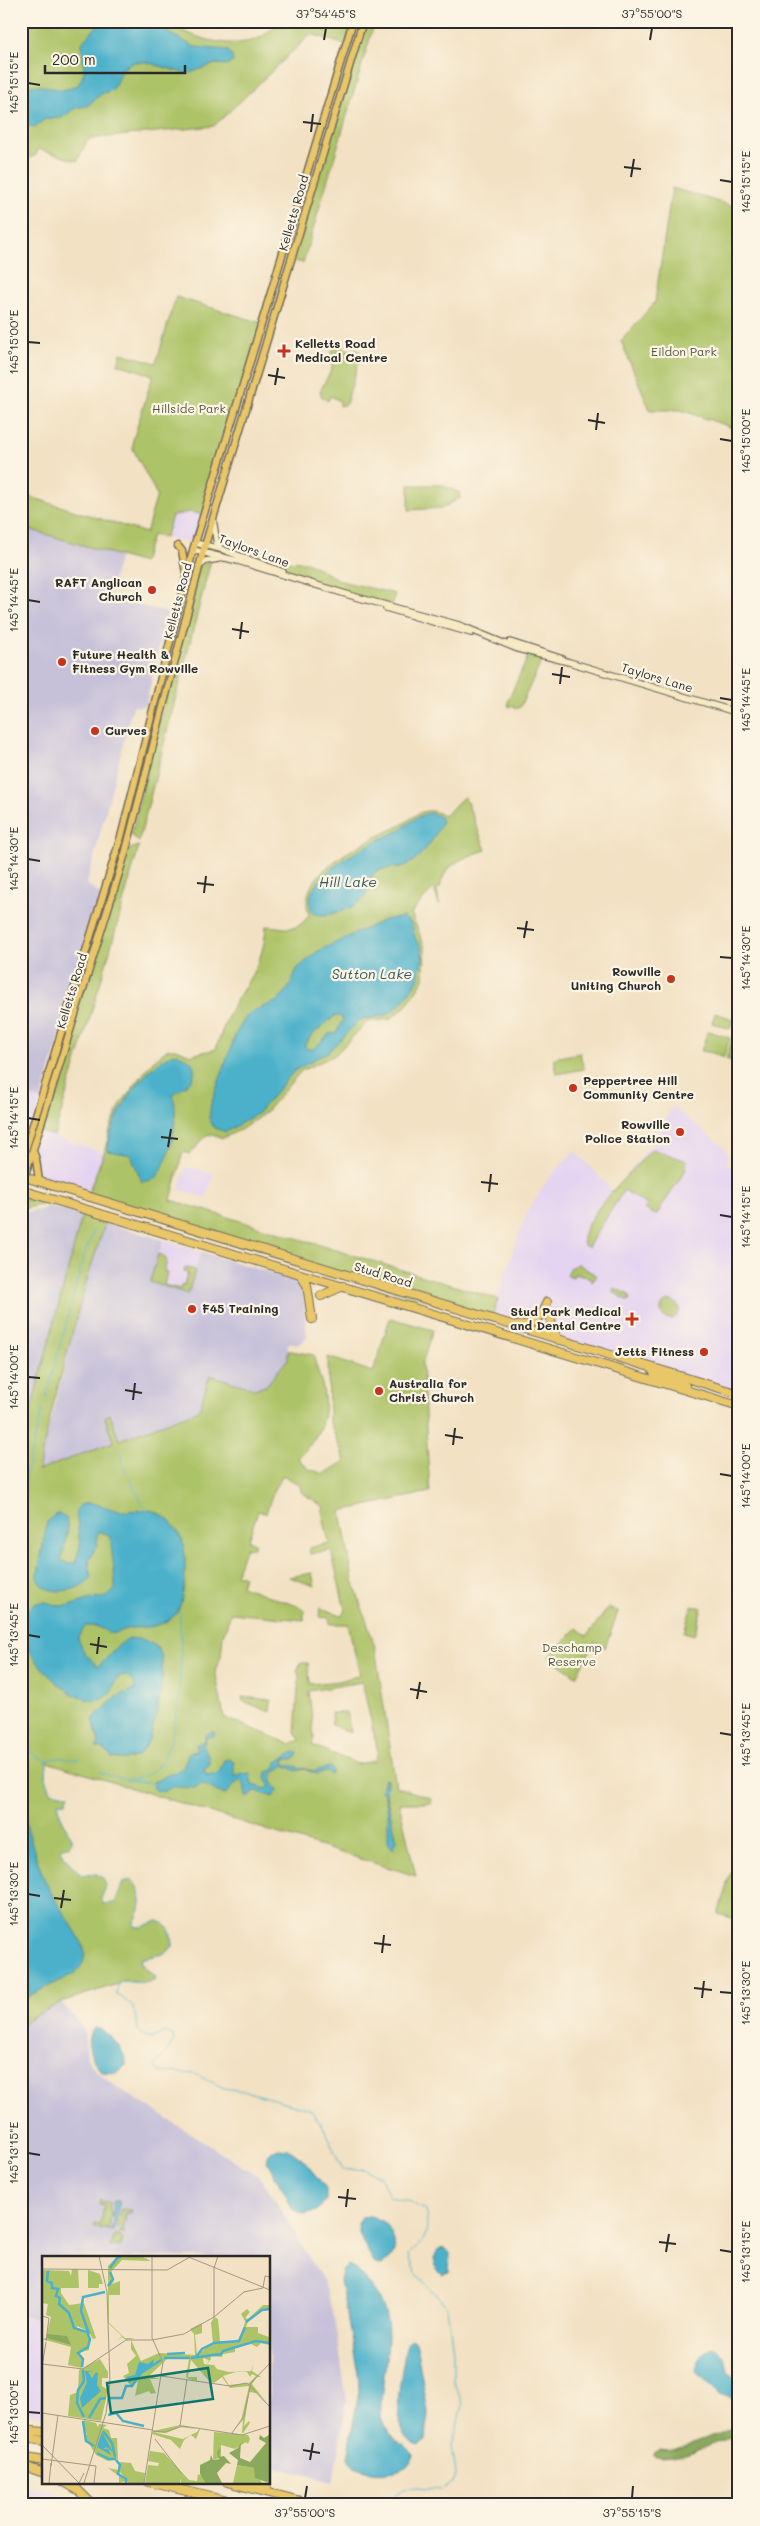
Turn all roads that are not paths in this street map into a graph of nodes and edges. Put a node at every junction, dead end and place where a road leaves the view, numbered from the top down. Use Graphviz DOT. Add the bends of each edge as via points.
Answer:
graph roads {
  1 [pos="353,21"];
  2 [pos="363,21"];
  3 [pos="213,519"];
  4 [pos="205,545"];
  5 [pos="178,546"];
  6 [pos="194,546"];
  7 [pos="222,549"];
  8 [pos="202,552"];
  9 [pos="226,558"];
  10 [pos="248,562"];
  11 [pos="199,566"];
  12 [pos="187,574"];
  13 [pos="739,713"];
  14 [pos="32,1151"];
  15 [pos="23,1157"];
  16 [pos="21,1164"];
  17 [pos="23,1176"];
  18 [pos="39,1181"];
  19 [pos="21,1189"];
  20 [pos="300,1274"];
  21 [pos="343,1286"];
  22 [pos="320,1296"];
  23 [pos="547,1302"];
  24 [pos="550,1316"];
  25 [pos="312,1319"];
  26 [pos="513,1326"];
  27 [pos="560,1340"];
  28 [pos="651,1367"];
  29 [pos="700,1394"];
  30 [pos="739,1394"];
  31 [pos="739,1406"];
  32 [pos="21,2430"];
  33 [pos="42,2432"];
  34 [pos="21,2437"];
  35 [pos="42,2442"];
  36 [pos="21,2457"];
  37 [pos="42,2461"];
  38 [pos="21,2465"];
  39 [pos="42,2472"];
  40 [pos="68,2484"];
  41 [pos="157,2484"];
  42 [pos="235,2484"];
  43 [pos="258,2484"];
  44 [pos="287,2497"];
  45 [pos="93,2505"];
  46 [pos="244,2505"];
  47 [pos="316,2505"];
  1 -- 6 [label="main road, Kelletts Road"];
  2 -- 3 [label="main road, Kelletts Road"];
  3 -- 4 [label="main road, Kelletts Road"];
  3 -- 7 [label="main road" via="217,544"];
  4 -- 6 [label="main road, Taylors Lane"];
  4 -- 7 [label="main road, Taylors Lane"];
  4 -- 8 [label="main road, Kelletts Road"];
  5 -- 12 [label="main road"];
  6 -- 8 [label="main road, Taylors Lane"];
  6 -- 12 [label="main road, Kelletts Road"];
  7 -- 10 [label="main road, Taylors Lane"];
  8 -- 9 [label="main road, Taylors Lane"];
  8 -- 11 [label="main road, Kelletts Road"];
  9 -- 10 [label="main road, Taylors Lane"];
  9 -- 11 [label="main road" via="206,561"];
  10 -- 13 [label="main road, Taylors Lane" via="448,627 518,644"];
  11 -- 14 [label="main road, Kelletts Road" via="128,845"];
  12 -- 15 [label="main road, Kelletts Road" via="122,833"];
  14 -- 17 [label="main road, Kelletts Road"];
  14 -- 18 [label="main road"];
  15 -- 16 [label="main road, Kelletts Road"];
  17 -- 18 [label="highway, Stud Road"];
  17 -- 19 [label="main road, Kelletts Road"];
  18 -- 26 [label="highway, Stud Road"];
  19 -- 20 [label="highway, Stud Road"];
  20 -- 21 [label="highway, Stud Road"];
  20 -- 25 [label="highway" via="307,1285"];
  21 -- 22 [label="highway"];
  21 -- 29 [label="highway, Stud Road"];
  23 -- 26 [label="highway" via="537,1321"];
  24 -- 27 [label="highway" via="553,1331"];
  26 -- 27 [label="highway, Stud Road"];
  27 -- 28 [label="highway, Stud Road"];
  28 -- 29 [label="highway" via="655,1374"];
  28 -- 30 [label="highway, Stud Road"];
  29 -- 31 [label="highway, Stud Road"];
  32 -- 33 [label="highway"];
  34 -- 35 [label="highway"];
  36 -- 37 [label="highway"];
  38 -- 39 [label="highway"];
  40 -- 45 [label="highway"];
  41 -- 46 [label="highway"];
  42 -- 44 [label="highway"];
  43 -- 44 [label="highway"];
  44 -- 47 [label="highway"];
}
